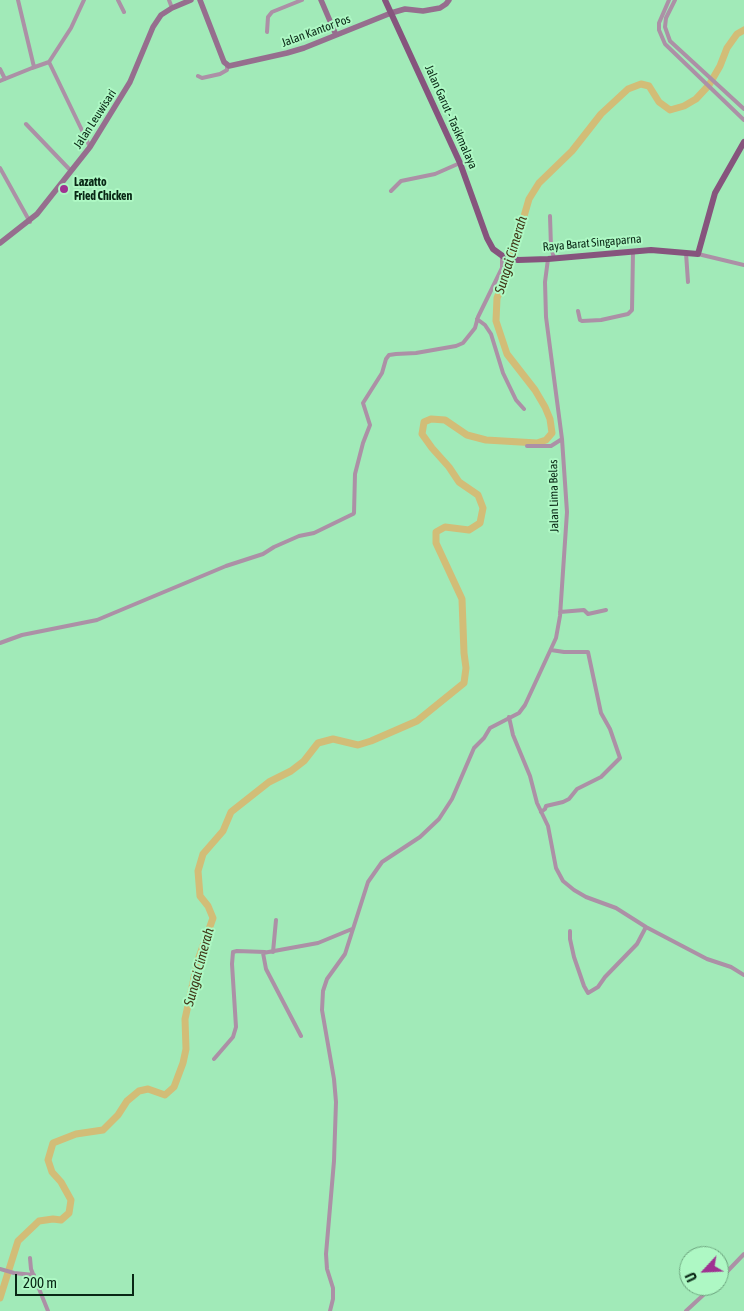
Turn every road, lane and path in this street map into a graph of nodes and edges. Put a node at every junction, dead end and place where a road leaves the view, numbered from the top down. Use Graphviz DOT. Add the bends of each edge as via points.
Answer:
graph roads {
  1 [pos="18,0"];
  2 [pos="84,0"];
  3 [pos="118,0"];
  4 [pos="169,0"];
  5 [pos="190,0"];
  6 [pos="200,0"];
  7 [pos="302,0"];
  8 [pos="321,0"];
  9 [pos="385,0"];
  10 [pos="448,0"];
  11 [pos="669,0"];
  12 [pos="676,0"];
  13 [pos="172,8"];
  14 [pos="124,12"];
  15 [pos="391,13"];
  16 [pos="267,32"];
  17 [pos="336,35"];
  18 [pos="48,62"];
  19 [pos="227,65"];
  20 [pos="34,67"];
  21 [pos="0,69"];
  22 [pos="198,76"];
  23 [pos="5,79"];
  24 [pos="710,79"];
  25 [pos="0,81"];
  26 [pos="706,84"];
  27 [pos="744,109"];
  28 [pos="744,120"];
  29 [pos="26,124"];
  30 [pos="744,142"];
  31 [pos="90,147"];
  32 [pos="460,163"];
  33 [pos="0,168"];
  34 [pos="71,171"];
  35 [pos="391,191"];
  36 [pos="550,216"];
  37 [pos="30,222"];
  38 [pos="0,243"];
  39 [pos="491,246"];
  40 [pos="633,250"];
  41 [pos="686,253"];
  42 [pos="698,254"];
  43 [pos="503,256"];
  44 [pos="551,259"];
  45 [pos="744,265"];
  46 [pos="688,282"];
  47 [pos="578,311"];
  48 [pos="477,319"];
  49 [pos="524,409"];
  50 [pos="562,439"];
  51 [pos="527,446"];
  52 [pos="606,610"];
  53 [pos="560,612"];
  54 [pos="0,643"];
  55 [pos="551,650"];
  56 [pos="509,717"];
  57 [pos="541,812"];
  58 [pos="276,920"];
  59 [pos="646,927"];
  60 [pos="352,929"];
  61 [pos="570,931"];
  62 [pos="265,952"];
  63 [pos="273,952"];
  64 [pos="744,975"];
  65 [pos="301,1036"];
  66 [pos="214,1059"];
  67 [pos="744,1254"];
  68 [pos="30,1258"];
  69 [pos="1,1270"];
  70 [pos="729,1270"];
  71 [pos="34,1275"];
  72 [pos="702,1296"];
  73 [pos="48,1311"];
  74 [pos="330,1311"];
  75 [pos="686,1311"];
  1 -- 20 [label="street"];
  2 -- 18 [label="street" via="71,28"];
  3 -- 14 [label="street"];
  4 -- 13 [label="street"];
  5 -- 13 [label="main road, Jalan Leuwisari"];
  6 -- 19 [label="main road"];
  7 -- 16 [label="street" via="272,12 268,17"];
  8 -- 17 [label="main road"];
  9 -- 15 [label="main road, Jalan Garut - Tasikmalaya"];
  10 -- 15 [label="main road, Jalan Kantor Pos" via="440,8 409,8"];
  11 -- 26 [label="street" via="659,23 662,38"];
  12 -- 24 [label="street" via="666,18 667,35 674,46"];
  13 -- 31 [label="main road, Jalan Leuwisari" via="155,22 130,82"];
  15 -- 17 [label="main road, Jalan Kantor Pos"];
  15 -- 32 [label="main road, Jalan Garut - Tasikmalaya"];
  17 -- 19 [label="main road, Jalan Kantor Pos" via="287,53"];
  18 -- 20 [label="street"];
  18 -- 31 [label="street"];
  19 -- 22 [label="street" via="227,70 220,74"];
  20 -- 23 [label="street"];
  21 -- 23 [label="street"];
  23 -- 25 [label="street"];
  24 -- 26 [label="street"];
  24 -- 27 [label="street"];
  26 -- 28 [label="street"];
  29 -- 34 [label="street"];
  30 -- 42 [label="main road" via="715,193"];
  31 -- 34 [label="main road, Jalan Leuwisari"];
  32 -- 35 [label="street" via="435,174 401,181"];
  32 -- 39 [label="main road, Jalan Garut - Tasikmalaya"];
  33 -- 37 [label="street"];
  34 -- 37 [label="main road, Jalan Leuwisari"];
  36 -- 44 [label="street, Jalan Lima Belas"];
  37 -- 38 [label="main road, Jalan Leuwisari"];
  39 -- 43 [label="main road, Raya Barat Singaparna"];
  40 -- 41 [label="main road, Raya Barat Singaparna"];
  40 -- 44 [label="main road, Raya Barat Singaparna"];
  40 -- 47 [label="street" via="632,310 628,314 601,320 582,321"];
  41 -- 42 [label="main road, Raya Barat Singaparna"];
  41 -- 46 [label="street"];
  42 -- 45 [label="street"];
  43 -- 44 [label="main road, Raya Barat Singaparna" via="518,260"];
  43 -- 48 [label="street" via="502,268"];
  44 -- 50 [label="street, Jalan Lima Belas" via="545,282 546,317"];
  48 -- 49 [label="street" via="491,334 503,373"];
  48 -- 54 [label="street" via="473,331 458,346 389,355 386,359 382,373 363,403 370,425 355,474 353,514 314,533 97,620 22,635"];
  50 -- 51 [label="street" via="551,446"];
  50 -- 53 [label="street, Jalan Lima Belas" via="567,512"];
  52 -- 53 [label="street" via="588,614 584,610"];
  53 -- 55 [label="street, Jalan Lima Belas"];
  55 -- 56 [label="street, Jalan Lima Belas" via="525,705 519,713"];
  55 -- 57 [label="street" via="588,652 601,713 620,758 601,777 576,789 569,799 546,806"];
  56 -- 57 [label="street"];
  56 -- 60 [label="street, Jalan Lima Belas" via="490,728 474,748 452,799 439,819 420,837 382,862 368,882"];
  57 -- 59 [label="street" via="563,881 586,897 616,908"];
  58 -- 63 [label="street"];
  59 -- 61 [label="street" via="637,944 598,987 588,993 574,957"];
  59 -- 64 [label="street"];
  60 -- 63 [label="street" via="318,943"];
  60 -- 74 [label="street, Jalan Lima Belas" via="345,954 326,979 323,991 322,1010 336,1102 326,1254 333,1288"];
  62 -- 63 [label="street"];
  62 -- 65 [label="street" via="262,955 266,969"];
  62 -- 66 [label="street" via="233,952 236,1027 233,1037"];
  67 -- 70 [label="street"];
  68 -- 71 [label="street"];
  69 -- 71 [label="street"];
  71 -- 73 [label="street"];
  72 -- 75 [label="street"];
}
